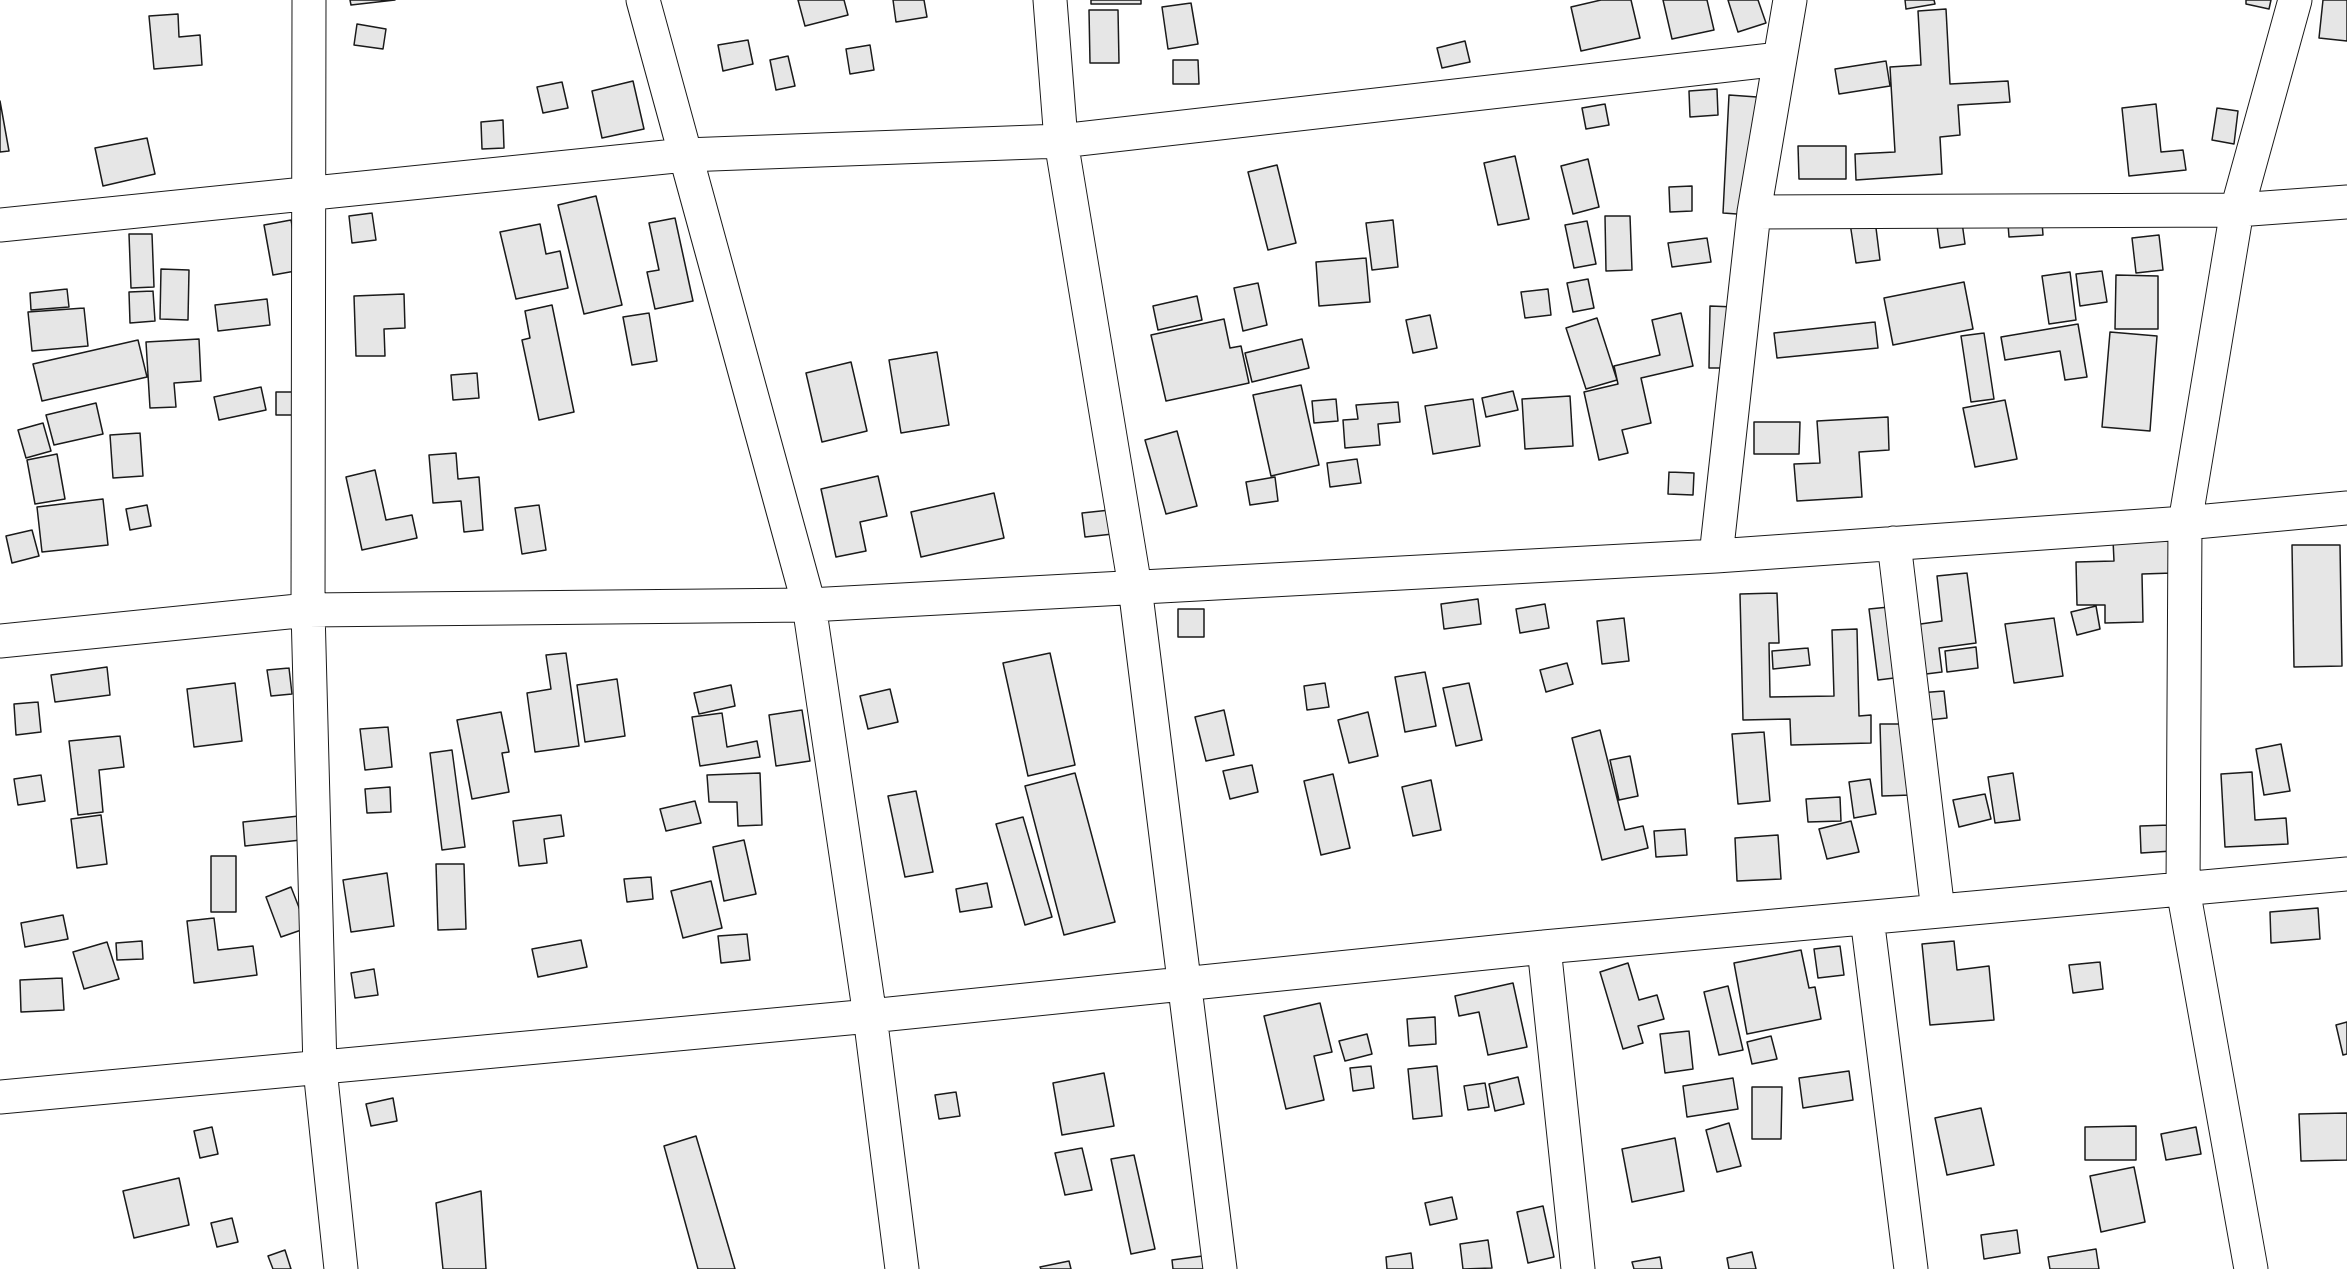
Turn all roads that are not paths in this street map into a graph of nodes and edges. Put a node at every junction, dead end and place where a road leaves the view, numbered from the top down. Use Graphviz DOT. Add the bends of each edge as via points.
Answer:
graph roads {
  1 [pos="309,0"];
  2 [pos="643,0"];
  3 [pos="1050,0"];
  4 [pos="1790,0"];
  5 [pos="2295,0"];
  6 [pos="1780,59"];
  7 [pos="1061,141"];
  8 [pos="685,155"];
  9 [pos="308,192"];
  10 [pos="2347,202"];
  11 [pos="2237,210"];
  12 [pos="1754,212"];
  13 [pos="0,225"];
  14 [pos="2347,508"];
  15 [pos="2185,523"];
  16 [pos="1894,543"];
  17 [pos="1716,556"];
  18 [pos="1135,587"];
  19 [pos="808,604"];
  20 [pos="308,610"];
  21 [pos="0,641"];
  22 [pos="2347,874"];
  23 [pos="2184,889"];
  24 [pos="1938,911"];
  25 [pos="1867,918"];
  26 [pos="1544,947"];
  27 [pos="1185,983"];
  28 [pos="870,1016"];
  29 [pos="320,1069"];
  30 [pos="0,1097"];
  31 [pos="341,1269"];
  32 [pos="902,1269"];
  33 [pos="1220,1269"];
  34 [pos="1578,1269"];
  35 [pos="1911,1269"];
  36 [pos="2251,1269"];
  1 -- 9 [label="street"];
  2 -- 8 [label="street"];
  3 -- 7 [label="street"];
  4 -- 6 [label="street"];
  5 -- 11 [label="street"];
  6 -- 7 [label="street"];
  6 -- 12 [label="street"];
  7 -- 8 [label="street"];
  7 -- 18 [label="street"];
  8 -- 9 [label="street"];
  8 -- 19 [label="street"];
  9 -- 13 [label="street"];
  9 -- 20 [label="street"];
  10 -- 11 [label="street"];
  11 -- 12 [label="street"];
  11 -- 15 [label="street"];
  12 -- 17 [label="street"];
  14 -- 15 [label="street"];
  15 -- 16 [label="street"];
  15 -- 23 [label="street"];
  16 -- 17 [label="street"];
  16 -- 24 [label="street"];
  17 -- 18 [label="street"];
  18 -- 19 [label="street"];
  18 -- 27 [label="street"];
  19 -- 20 [label="street"];
  19 -- 28 [label="street"];
  20 -- 21 [label="street"];
  20 -- 29 [label="street"];
  22 -- 23 [label="street"];
  23 -- 24 [label="street"];
  23 -- 36 [label="street"];
  24 -- 25 [label="street"];
  25 -- 26 [label="street"];
  25 -- 35 [label="street"];
  26 -- 27 [label="street"];
  26 -- 34 [label="street"];
  27 -- 28 [label="street"];
  27 -- 33 [label="street"];
  28 -- 29 [label="street"];
  28 -- 32 [label="street"];
  29 -- 30 [label="street"];
  29 -- 31 [label="street"];
}
